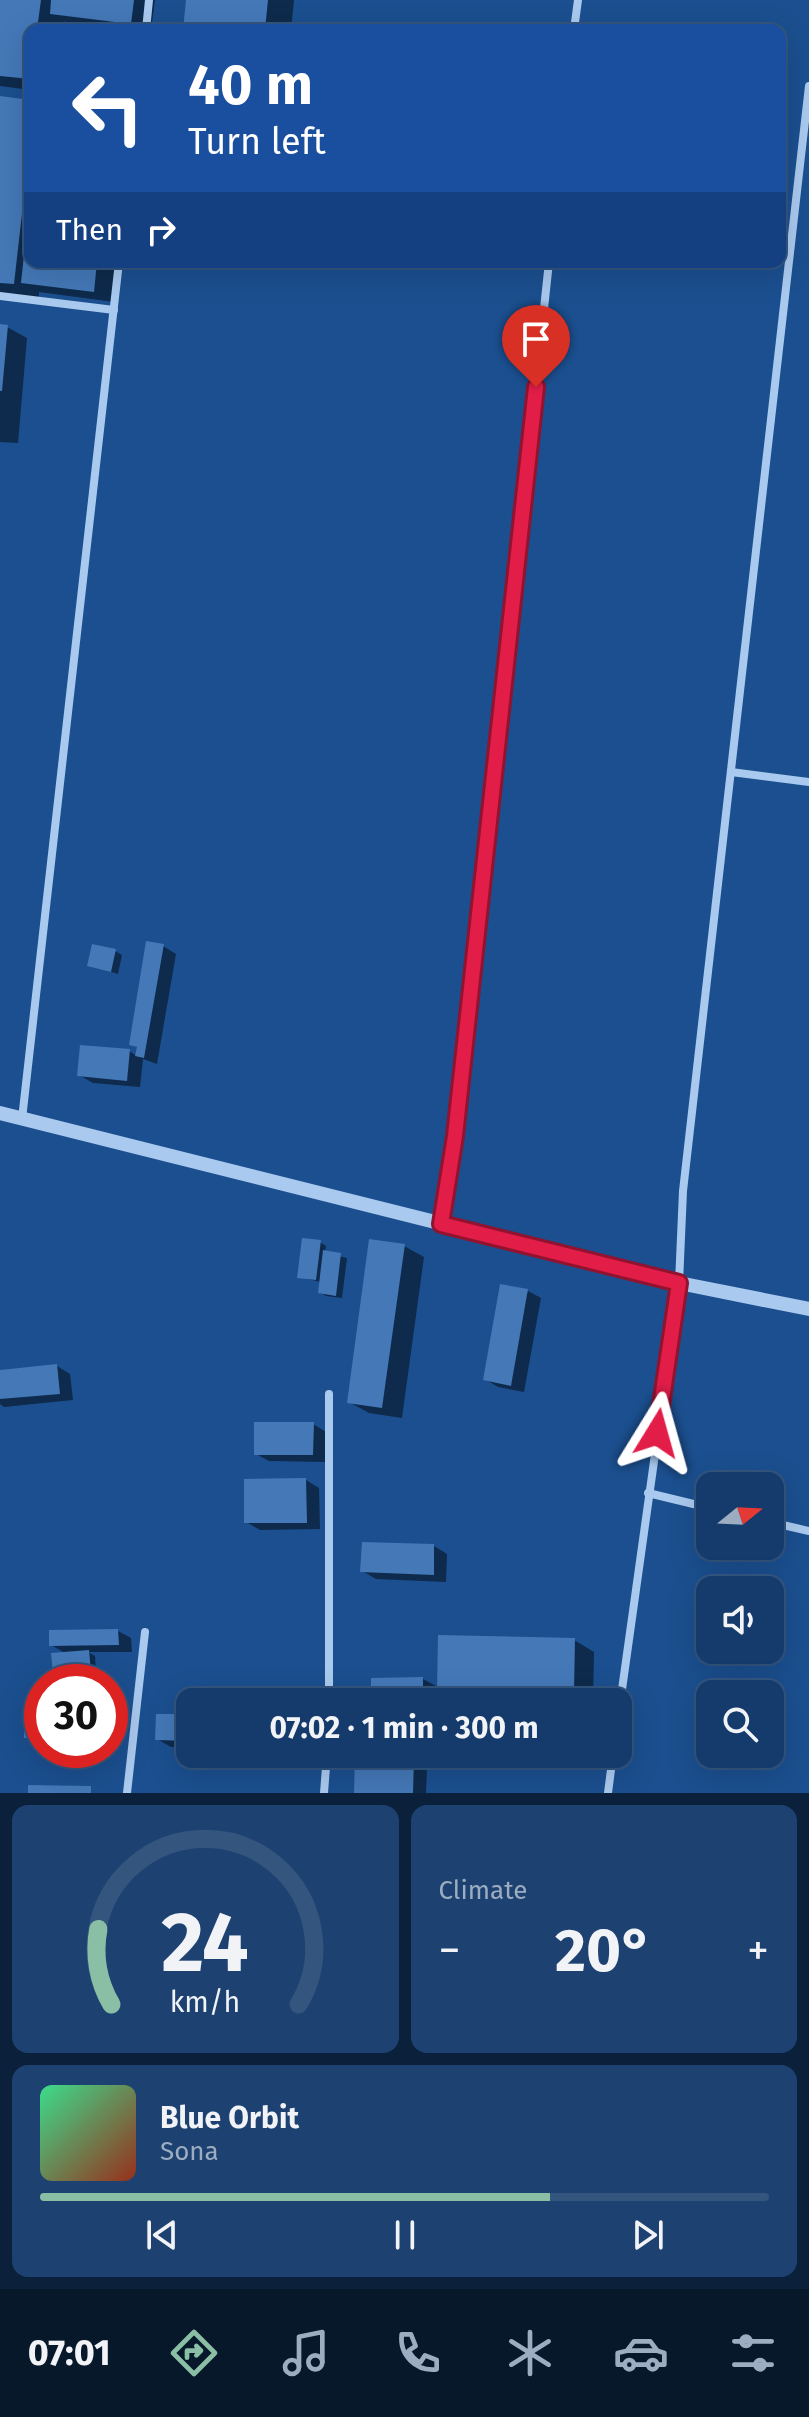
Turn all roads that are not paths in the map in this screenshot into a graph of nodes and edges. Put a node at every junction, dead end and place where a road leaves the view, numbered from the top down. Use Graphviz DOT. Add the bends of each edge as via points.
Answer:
graph roads {
  1 [pos="149,0"];
  2 [pos="578,0"];
  3 [pos="147,24"];
  4 [pos="575,24"];
  5 [pos="809,86"];
  6 [pos="118,268"];
  7 [pos="548,268"];
  8 [pos="0,296"];
  9 [pos="114,310"];
  10 [pos="731,772"];
  11 [pos="809,782"];
  12 [pos="0,1113"];
  13 [pos="22,1119"];
  14 [pos="441,1224"];
  15 [pos="679,1283"];
  16 [pos="809,1309"];
  17 [pos="329,1394"];
  18 [pos="648,1493"];
  19 [pos="696,1505"];
  20 [pos="784,1525"];
  21 [pos="809,1531"];
  22 [pos="145,1632"];
  23 [pos="329,1688"];
  24 [pos="622,1688"];
  25 [pos="326,1768"];
  26 [pos="611,1768"];
  27 [pos="127,1793"];
  28 [pos="324,1793"];
  29 [pos="608,1793"];
  1 -- 3 [label="street"];
  2 -- 4 [label="street"];
  5 -- 10 [label="street"];
  6 -- 9 [label="street"];
  7 -- 14 [label="street" via="455,1136"];
  8 -- 9 [label="street"];
  9 -- 13 [label="street"];
  10 -- 11 [label="street"];
  10 -- 15 [label="street" via="683,1191"];
  12 -- 13 [label="street"];
  13 -- 14 [label="street"];
  14 -- 15 [label="street"];
  15 -- 16 [label="street"];
  15 -- 18 [label="street"];
  17 -- 23 [label="street"];
  18 -- 19 [label="street"];
  18 -- 24 [label="street"];
  20 -- 21 [label="street"];
  22 -- 27 [label="street"];
  25 -- 28 [label="street"];
  26 -- 29 [label="street"];
}
